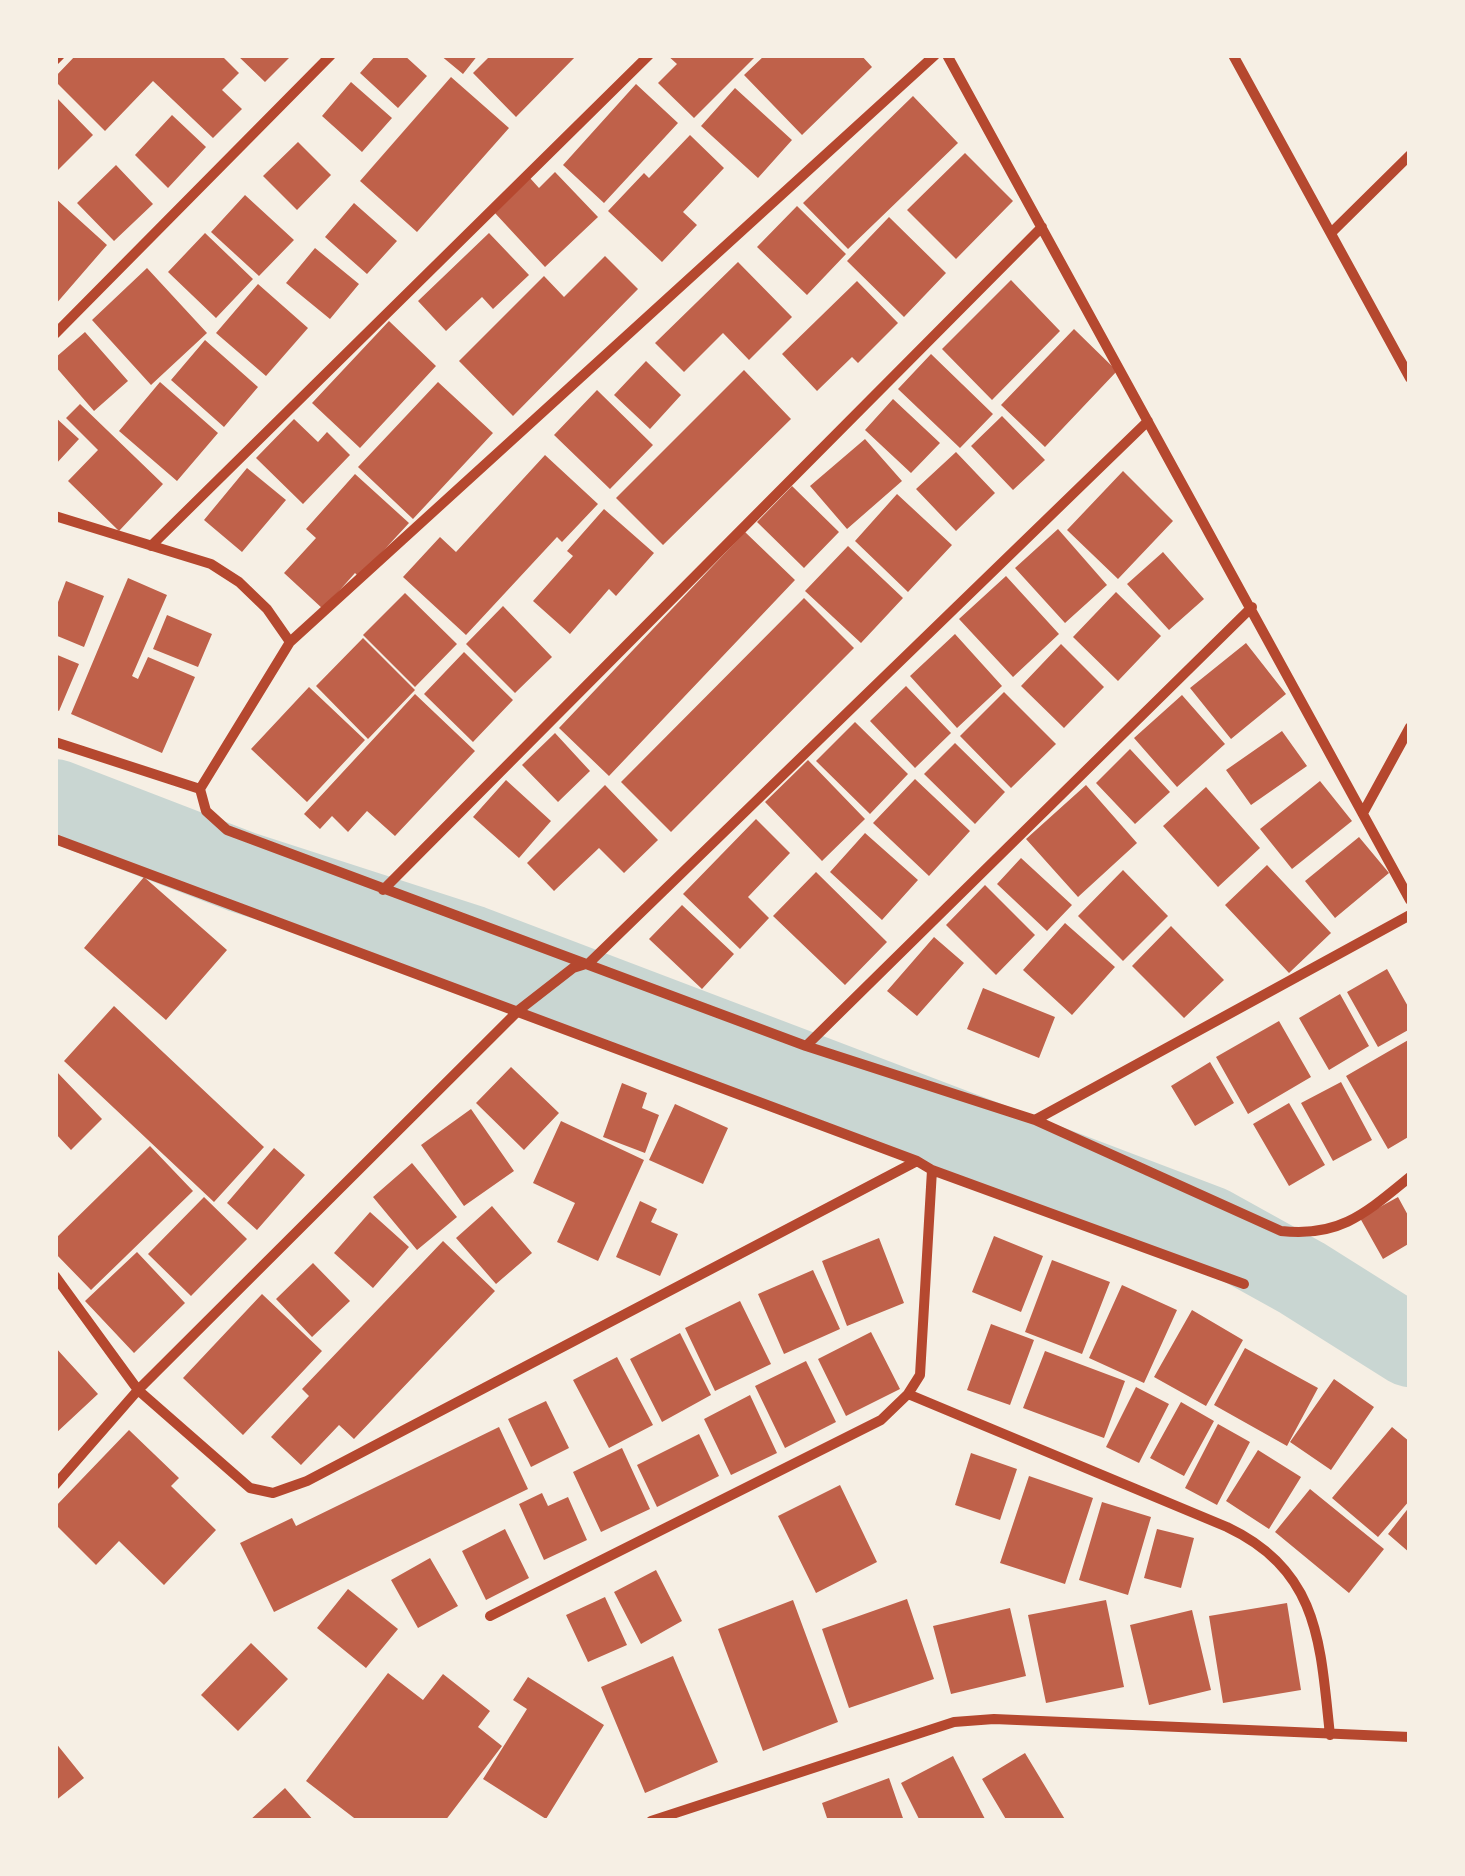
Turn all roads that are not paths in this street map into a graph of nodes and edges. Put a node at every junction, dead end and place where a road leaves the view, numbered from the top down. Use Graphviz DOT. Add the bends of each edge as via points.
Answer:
graph roads {
  1 [pos="331,55"];
  2 [pos="648,55"];
  3 [pos="935,55"];
  4 [pos="947,55"];
  5 [pos="1233,55"];
  6 [pos="1410,155"];
  7 [pos="1042,227"];
  8 [pos="1331,233"];
  9 [pos="55,334"];
  10 [pos="1410,378"];
  11 [pos="1148,422"];
  12 [pos="55,516"];
  13 [pos="151,546"];
  14 [pos="1252,607"];
  15 [pos="290,642"];
  16 [pos="1410,727"];
  17 [pos="55,742"];
  18 [pos="200,789"];
  19 [pos="1363,813"];
  20 [pos="55,839"];
  21 [pos="383,890"];
  22 [pos="1410,900"];
  23 [pos="1410,915"];
  24 [pos="589,963"];
  25 [pos="520,1010"];
  26 [pos="806,1046"];
  27 [pos="1035,1120"];
  28 [pos="917,1161"];
  29 [pos="932,1170"];
  30 [pos="1410,1178"];
  31 [pos="55,1276"];
  32 [pos="1244,1284"];
  33 [pos="138,1390"];
  34 [pos="908,1394"];
  35 [pos="55,1485"];
  36 [pos="490,1616"];
  37 [pos="1330,1735"];
  38 [pos="1410,1737"];
  39 [pos="651,1821"];
  1 -- 9 [label="street"];
  2 -- 13 [label="street"];
  3 -- 15 [label="street"];
  4 -- 7 [label="street"];
  5 -- 8 [label="street"];
  6 -- 8 [label="street"];
  7 -- 11 [label="street"];
  7 -- 21 [label="street"];
  8 -- 10 [label="street"];
  11 -- 14 [label="street"];
  11 -- 24 [label="street"];
  12 -- 13 [label="street"];
  13 -- 15 [label="street" via="211,564 239,582"];
  14 -- 19 [label="street"];
  14 -- 26 [label="street"];
  15 -- 18 [label="street"];
  16 -- 19 [label="street"];
  17 -- 18 [label="street"];
  18 -- 21 [label="street" via="206,811 227,830"];
  19 -- 22 [label="street"];
  20 -- 25 [label="street"];
  21 -- 24 [label="street"];
  23 -- 27 [label="street"];
  24 -- 25 [label="street"];
  24 -- 26 [label="street"];
  25 -- 28 [label="street"];
  25 -- 33 [label="street"];
  26 -- 27 [label="street"];
  27 -- 30 [label="street" via="1281,1231 1322,1232 1342,1225"];
  28 -- 29 [label="street"];
  28 -- 33 [label="street" via="274,1493 250,1488"];
  29 -- 32 [label="street"];
  29 -- 34 [label="street" via="920,1375"];
  31 -- 33 [label="street"];
  33 -- 35 [label="street"];
  34 -- 36 [label="street" via="882,1420"];
  34 -- 37 [label="street" via="1250,1538 1270,1554 1310,1607 1320,1638"];
  37 -- 38 [label="street"];
  37 -- 39 [label="street" via="954,1722"];
}
